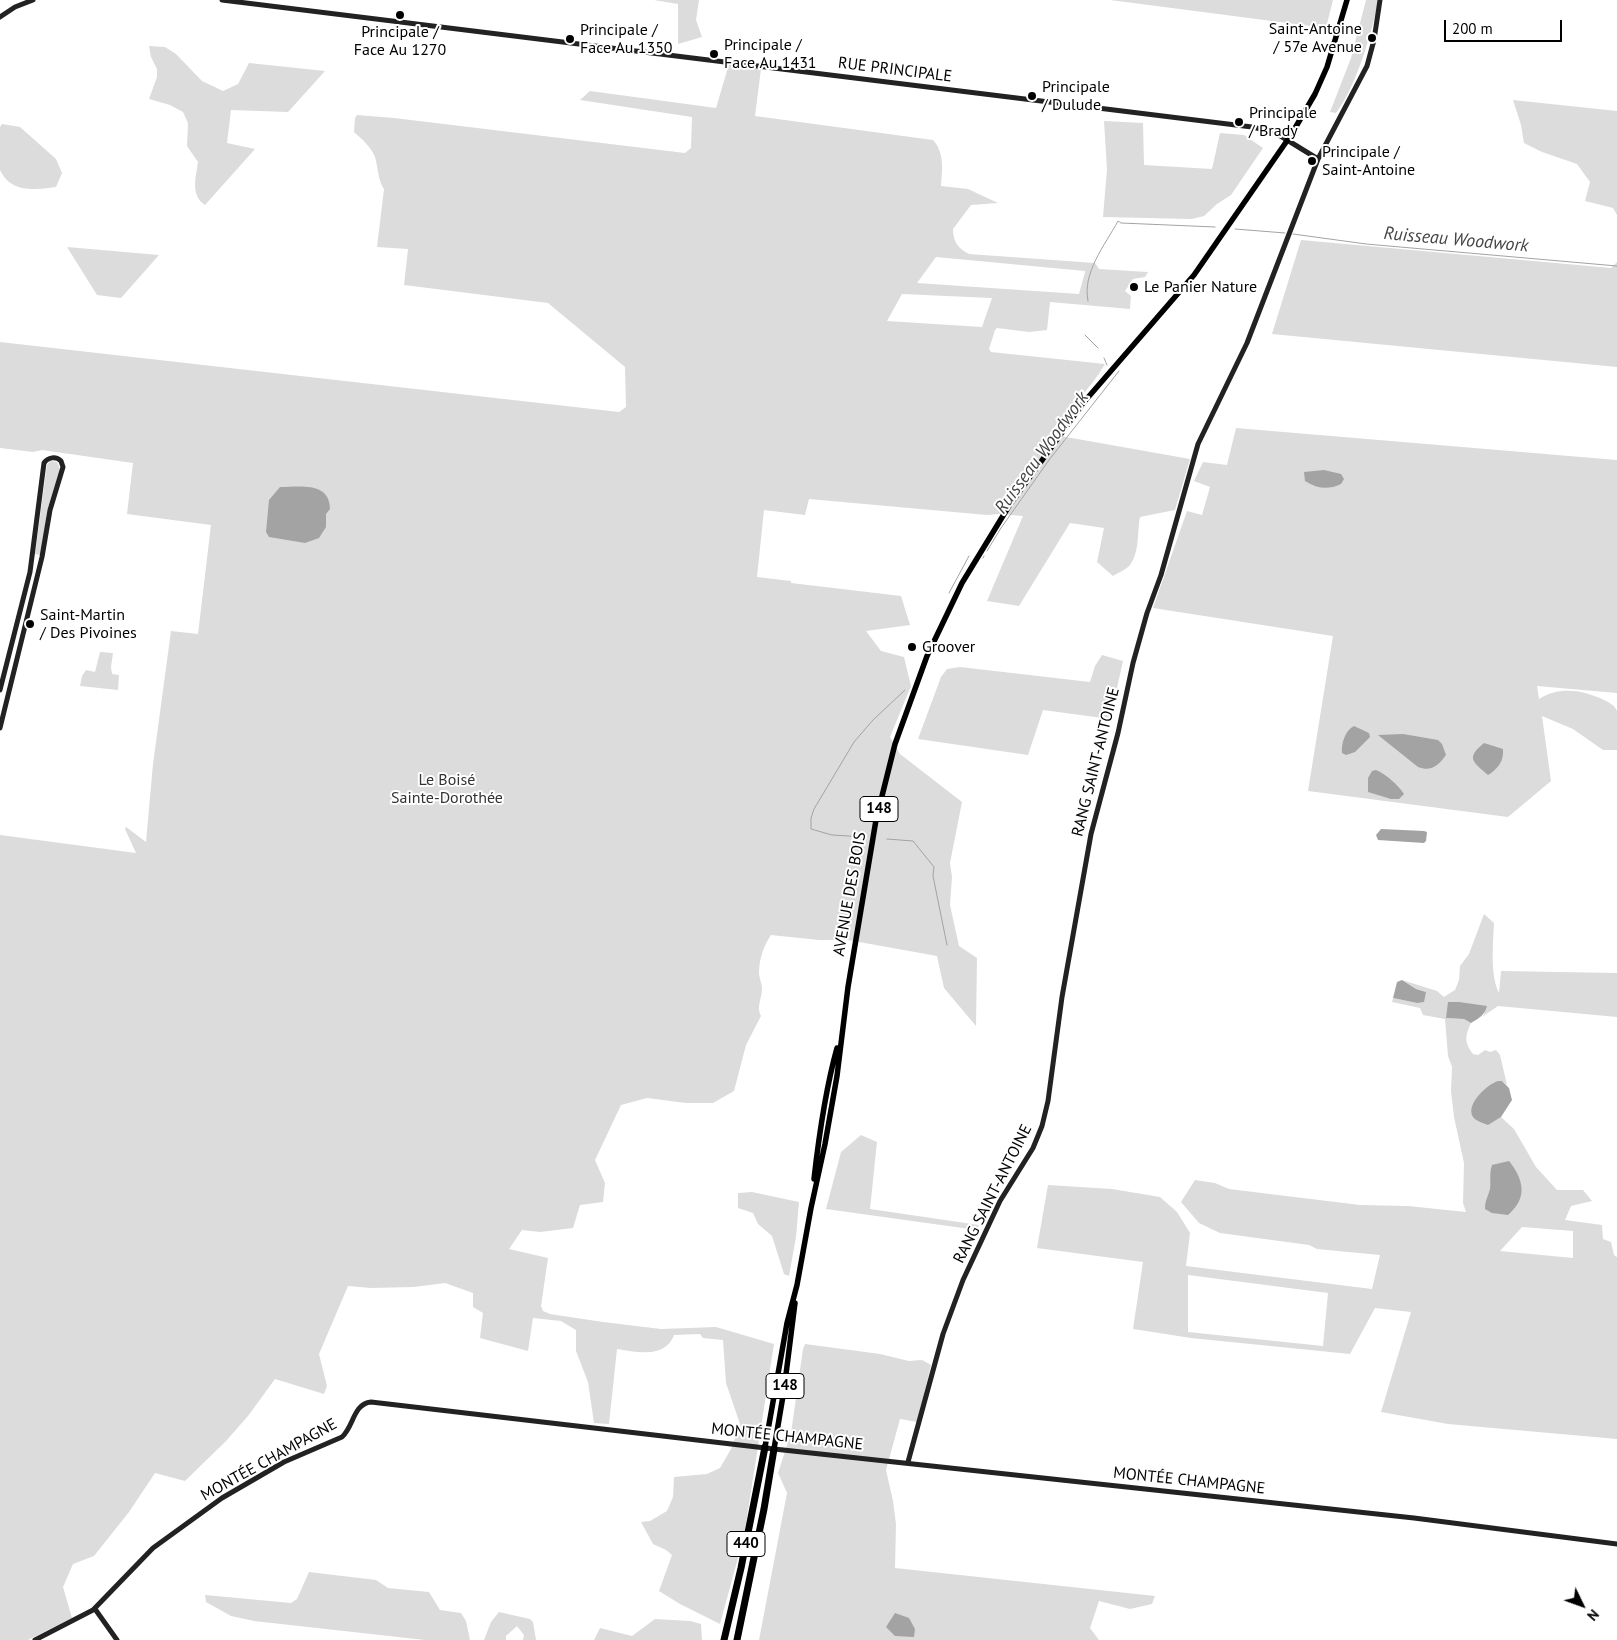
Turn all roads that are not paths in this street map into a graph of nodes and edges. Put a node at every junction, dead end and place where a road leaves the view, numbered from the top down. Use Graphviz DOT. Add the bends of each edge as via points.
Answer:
graph roads {
  1 [pos="33,0"];
  2 [pos="222,0"];
  3 [pos="1347,0"];
  4 [pos="1380,0"];
  5 [pos="0,17"];
  6 [pos="1288,140"];
  7 [pos="1318,159"];
  8 [pos="0,690"];
  9 [pos="0,728"];
  10 [pos="797,1285"];
  11 [pos="765,1447"];
  12 [pos="774,1448"];
  13 [pos="908,1462"];
  14 [pos="1617,1544"];
  15 [pos="95,1609"];
  16 [pos="35,1640"];
  17 [pos="117,1640"];
  18 [pos="724,1640"];
  19 [pos="738,1640"];
  1 -- 5 [label="street"];
  2 -- 6 [label="street, RUE PRINCIPALE" via="1238,126 1271,131"];
  3 -- 6 [label="main road, AVENUE DES BOIS / 148" via="1323,77"];
  4 -- 7 [label="street, RANG SAINT-ANTOINE" via="1368,62"];
  6 -- 7 [label="street, RUE PRINCIPALE"];
  6 -- 10 [label="main road, AVENUE DES BOIS / 148" via="1194,275 1072,418 995,527 934,637 890,760 876,820 842,1029 822,1118"];
  7 -- 13 [label="street, RANG SAINT-ANTOINE" via="1247,343 1198,444 1133,663 1091,834 1042,1126 1033,1148 1000,1201 963,1280 943,1334"];
  8 -- 9 [label="street" via="30,570 44,463 56,458 63,467 50,510 42,558"];
  10 -- 11 [label="main road, AVENUE DES BOIS / 148"];
  10 -- 12 [label="main road, AVENUE DES BOIS / 148"];
  11 -- 12 [label="street, MONTÉE CHAMPAGNE"];
  11 -- 15 [label="street, MONTÉE CHAMPAGNE" via="366,1402 359,1407 348,1430 340,1438 242,1485 166,1538"];
  11 -- 18 [label="highway, 440"];
  12 -- 13 [label="street, MONTÉE CHAMPAGNE"];
  12 -- 19 [label="highway, 440"];
  13 -- 14 [label="street, MONTÉE CHAMPAGNE"];
  15 -- 16 [label="street, MONTÉE CHAMPAGNE"];
  15 -- 17 [label="street"];
}
